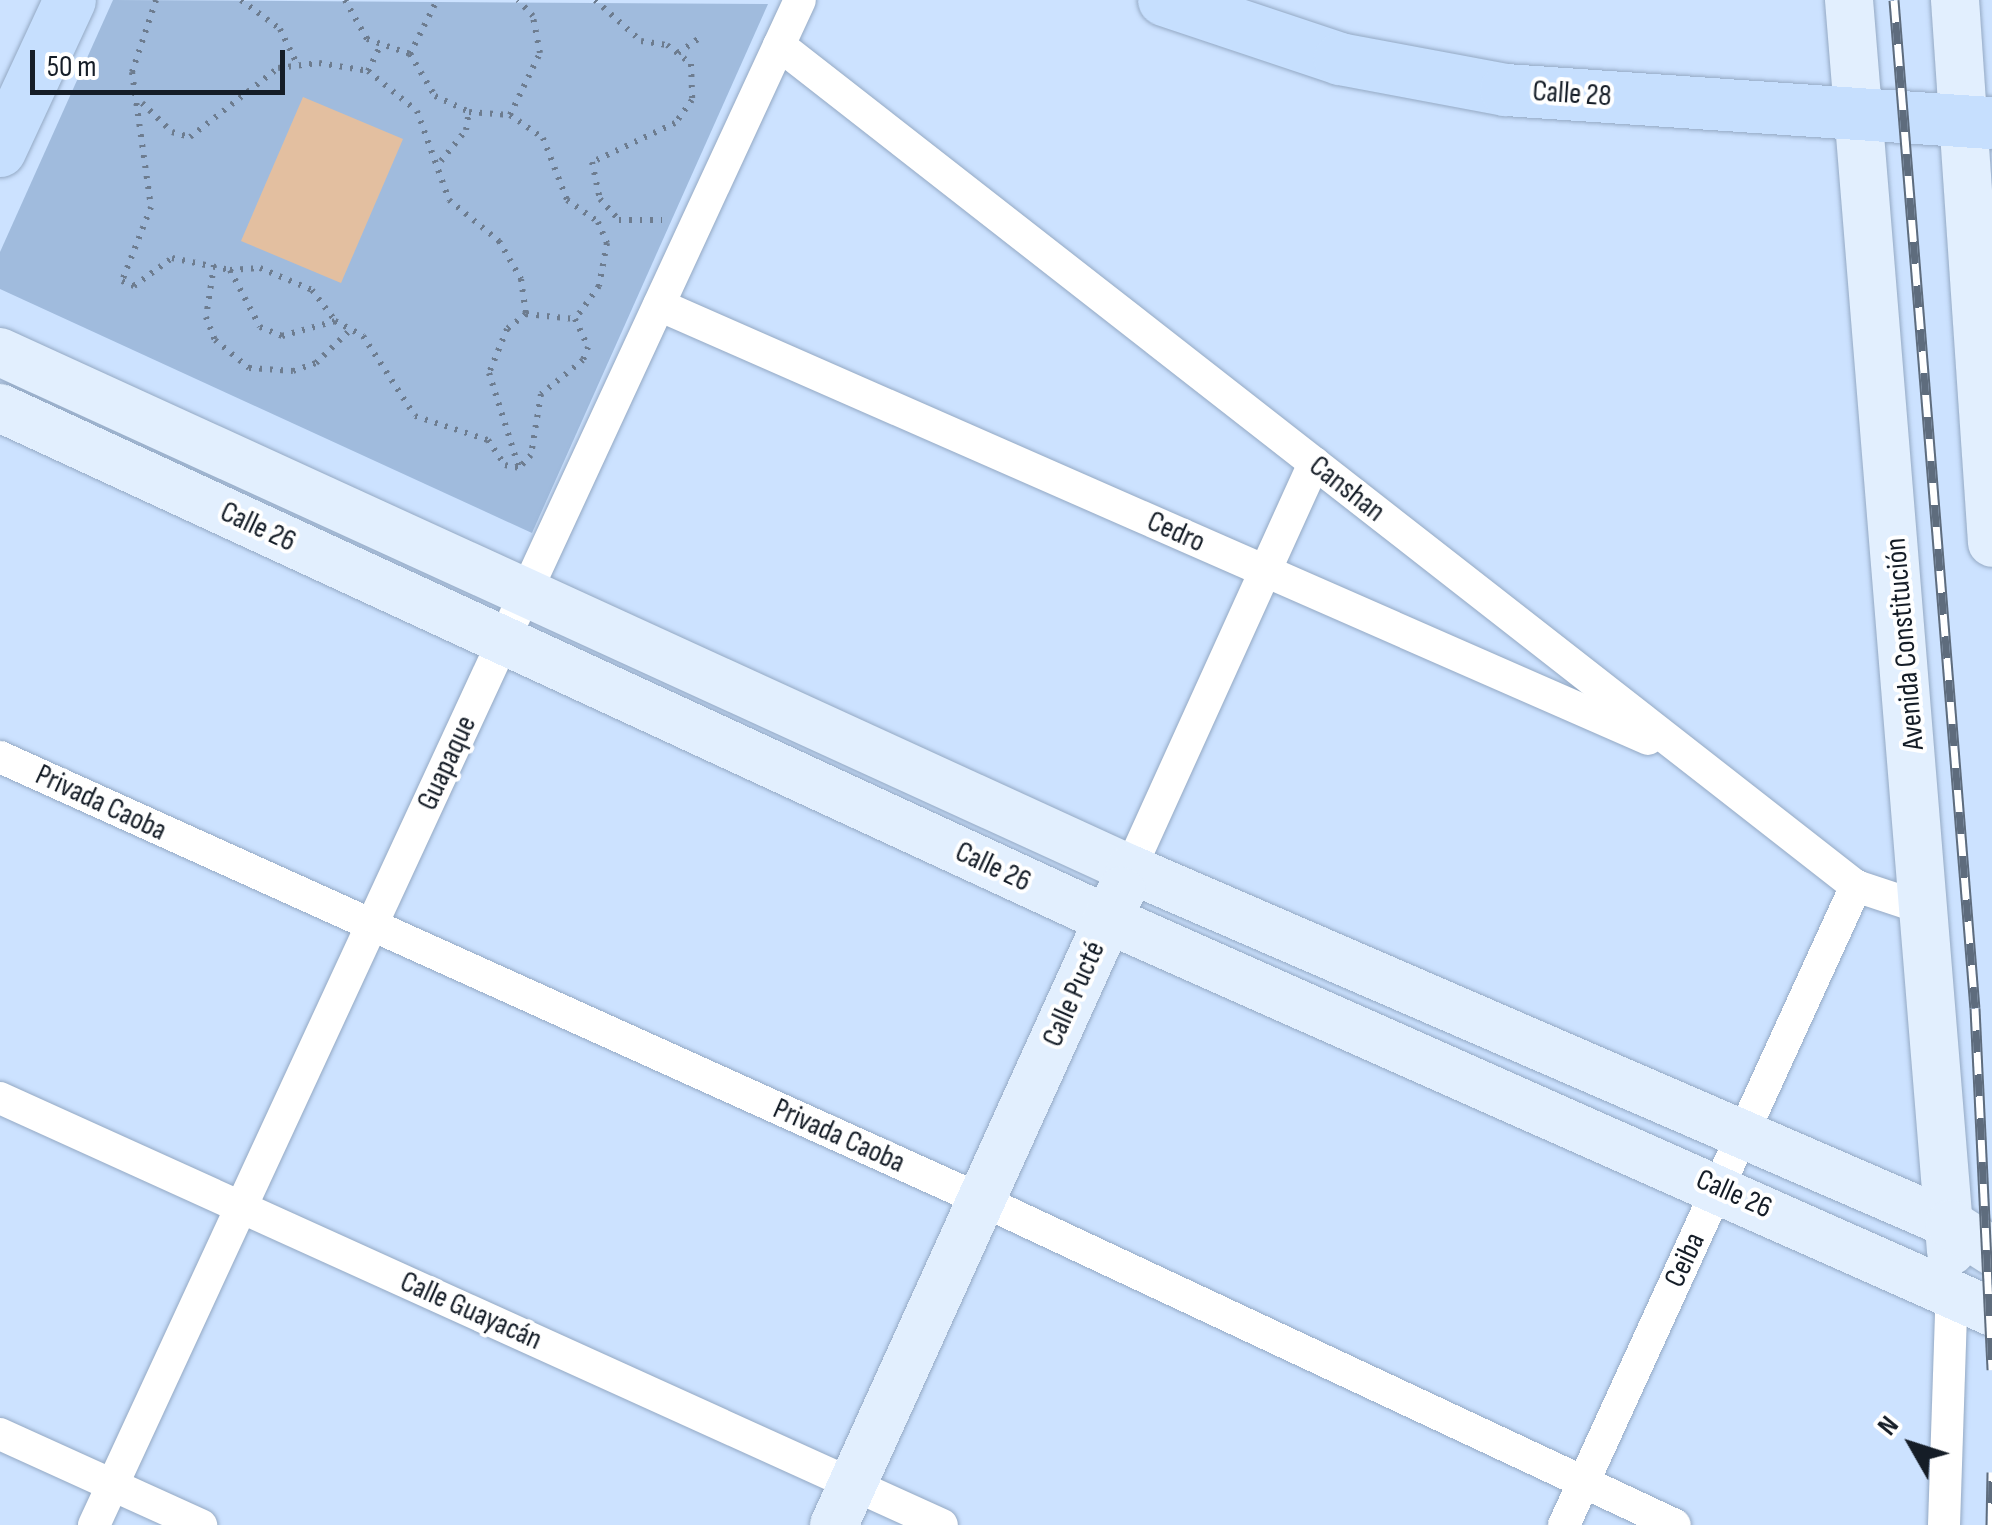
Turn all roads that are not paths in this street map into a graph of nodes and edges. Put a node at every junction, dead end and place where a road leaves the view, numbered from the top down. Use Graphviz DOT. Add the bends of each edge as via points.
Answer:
graph roads {
  1 [pos="70,0"];
  2 [pos="800,0"];
  3 [pos="1849,0"];
  4 [pos="1956,0"];
  5 [pos="1189,4"];
  6 [pos="779,45"];
  7 [pos="1858,113"];
  8 [pos="1978,123"];
  9 [pos="0,151"];
  10 [pos="659,305"];
  11 [pos="0,352"];
  12 [pos="0,408"];
  13 [pos="1314,463"];
  14 [pos="1992,544"];
  15 [pos="1265,571"];
  16 [pos="525,593"];
  17 [pos="503,641"];
  18 [pos="0,757"];
  19 [pos="1693,758"];
  20 [pos="1130,869"];
  21 [pos="1856,886"];
  22 [pos="1928,910"];
  23 [pos="1108,919"];
  24 [pos="371,927"];
  25 [pos="0,1098"];
  26 [pos="1743,1134"];
  27 [pos="1719,1187"];
  28 [pos="981,1200"];
  29 [pos="240,1208"];
  30 [pos="1950,1224"];
  31 [pos="1992,1251"];
  32 [pos="1972,1300"];
  33 [pos="0,1434"];
  34 [pos="112,1485"];
  35 [pos="1582,1487"];
  36 [pos="844,1504"];
  37 [pos="94,1525"];
  38 [pos="201,1525"];
  39 [pos="942,1525"];
  40 [pos="1564,1525"];
  41 [pos="1674,1525"];
  42 [pos="1944,1525"];
  1 -- 9 [label="main road"];
  2 -- 6 [label="street, Guapaque"];
  3 -- 7 [label="main road, Avenida Constitución"];
  4 -- 8 [label="main road"];
  5 -- 7 [label="main road, Calle 28" via="1340,59 1506,90"];
  6 -- 10 [label="street, Guapaque"];
  6 -- 13 [label="street, Canshan"];
  7 -- 8 [label="main road, Calle 28"];
  7 -- 22 [label="main road, Avenida Constitución"];
  8 -- 14 [label="main road"];
  10 -- 15 [label="street, Cedro"];
  10 -- 16 [label="street, Guapaque"];
  11 -- 16 [label="main road, Calle 26"];
  12 -- 17 [label="main road, Calle 26"];
  13 -- 15 [label="street, Calle Pucté"];
  13 -- 19 [label="street, Canshan"];
  15 -- 19 [label="street, Cedro"];
  15 -- 20 [label="street, Calle Pucté"];
  16 -- 17 [label="street, Guapaque"];
  16 -- 20 [label="main road, Calle 26"];
  17 -- 23 [label="main road, Calle 26"];
  17 -- 24 [label="street, Guapaque"];
  18 -- 24 [label="street, Privada Caoba"];
  19 -- 21 [label="street, Canshan"];
  20 -- 23 [label="main road, Calle Pucté"];
  20 -- 26 [label="main road, Calle 26"];
  21 -- 22 [label="street, Canshan"];
  21 -- 26 [label="street, Ceiba"];
  22 -- 30 [label="main road, Avenida Constitución"];
  23 -- 27 [label="main road, Calle 26"];
  23 -- 28 [label="main road, Calle Pucté"];
  24 -- 28 [label="street, Privada Caoba"];
  24 -- 29 [label="street, Guapaque"];
  25 -- 29 [label="street, Calle Guayacán"];
  26 -- 27 [label="street, Ceiba"];
  26 -- 30 [label="main road, Calle 26"];
  27 -- 32 [label="main road, Calle 26"];
  27 -- 35 [label="street, Ceiba"];
  28 -- 35 [label="street, Privada Caoba"];
  28 -- 36 [label="main road, Calle Pucté"];
  29 -- 34 [label="street, Guapaque"];
  29 -- 36 [label="street, Calle Guayacán"];
  30 -- 31 [label="main road, Calle 26"];
  30 -- 32 [label="main road, Avenida Constitución"];
  32 -- 42 [label="street"];
  33 -- 34 [label="street"];
  34 -- 37 [label="street, Guapaque"];
  34 -- 38 [label="street"];
  35 -- 40 [label="street, Ceiba"];
  35 -- 41 [label="street, Privada Caoba"];
  36 -- 39 [label="street, Calle Guayacán"];
}
